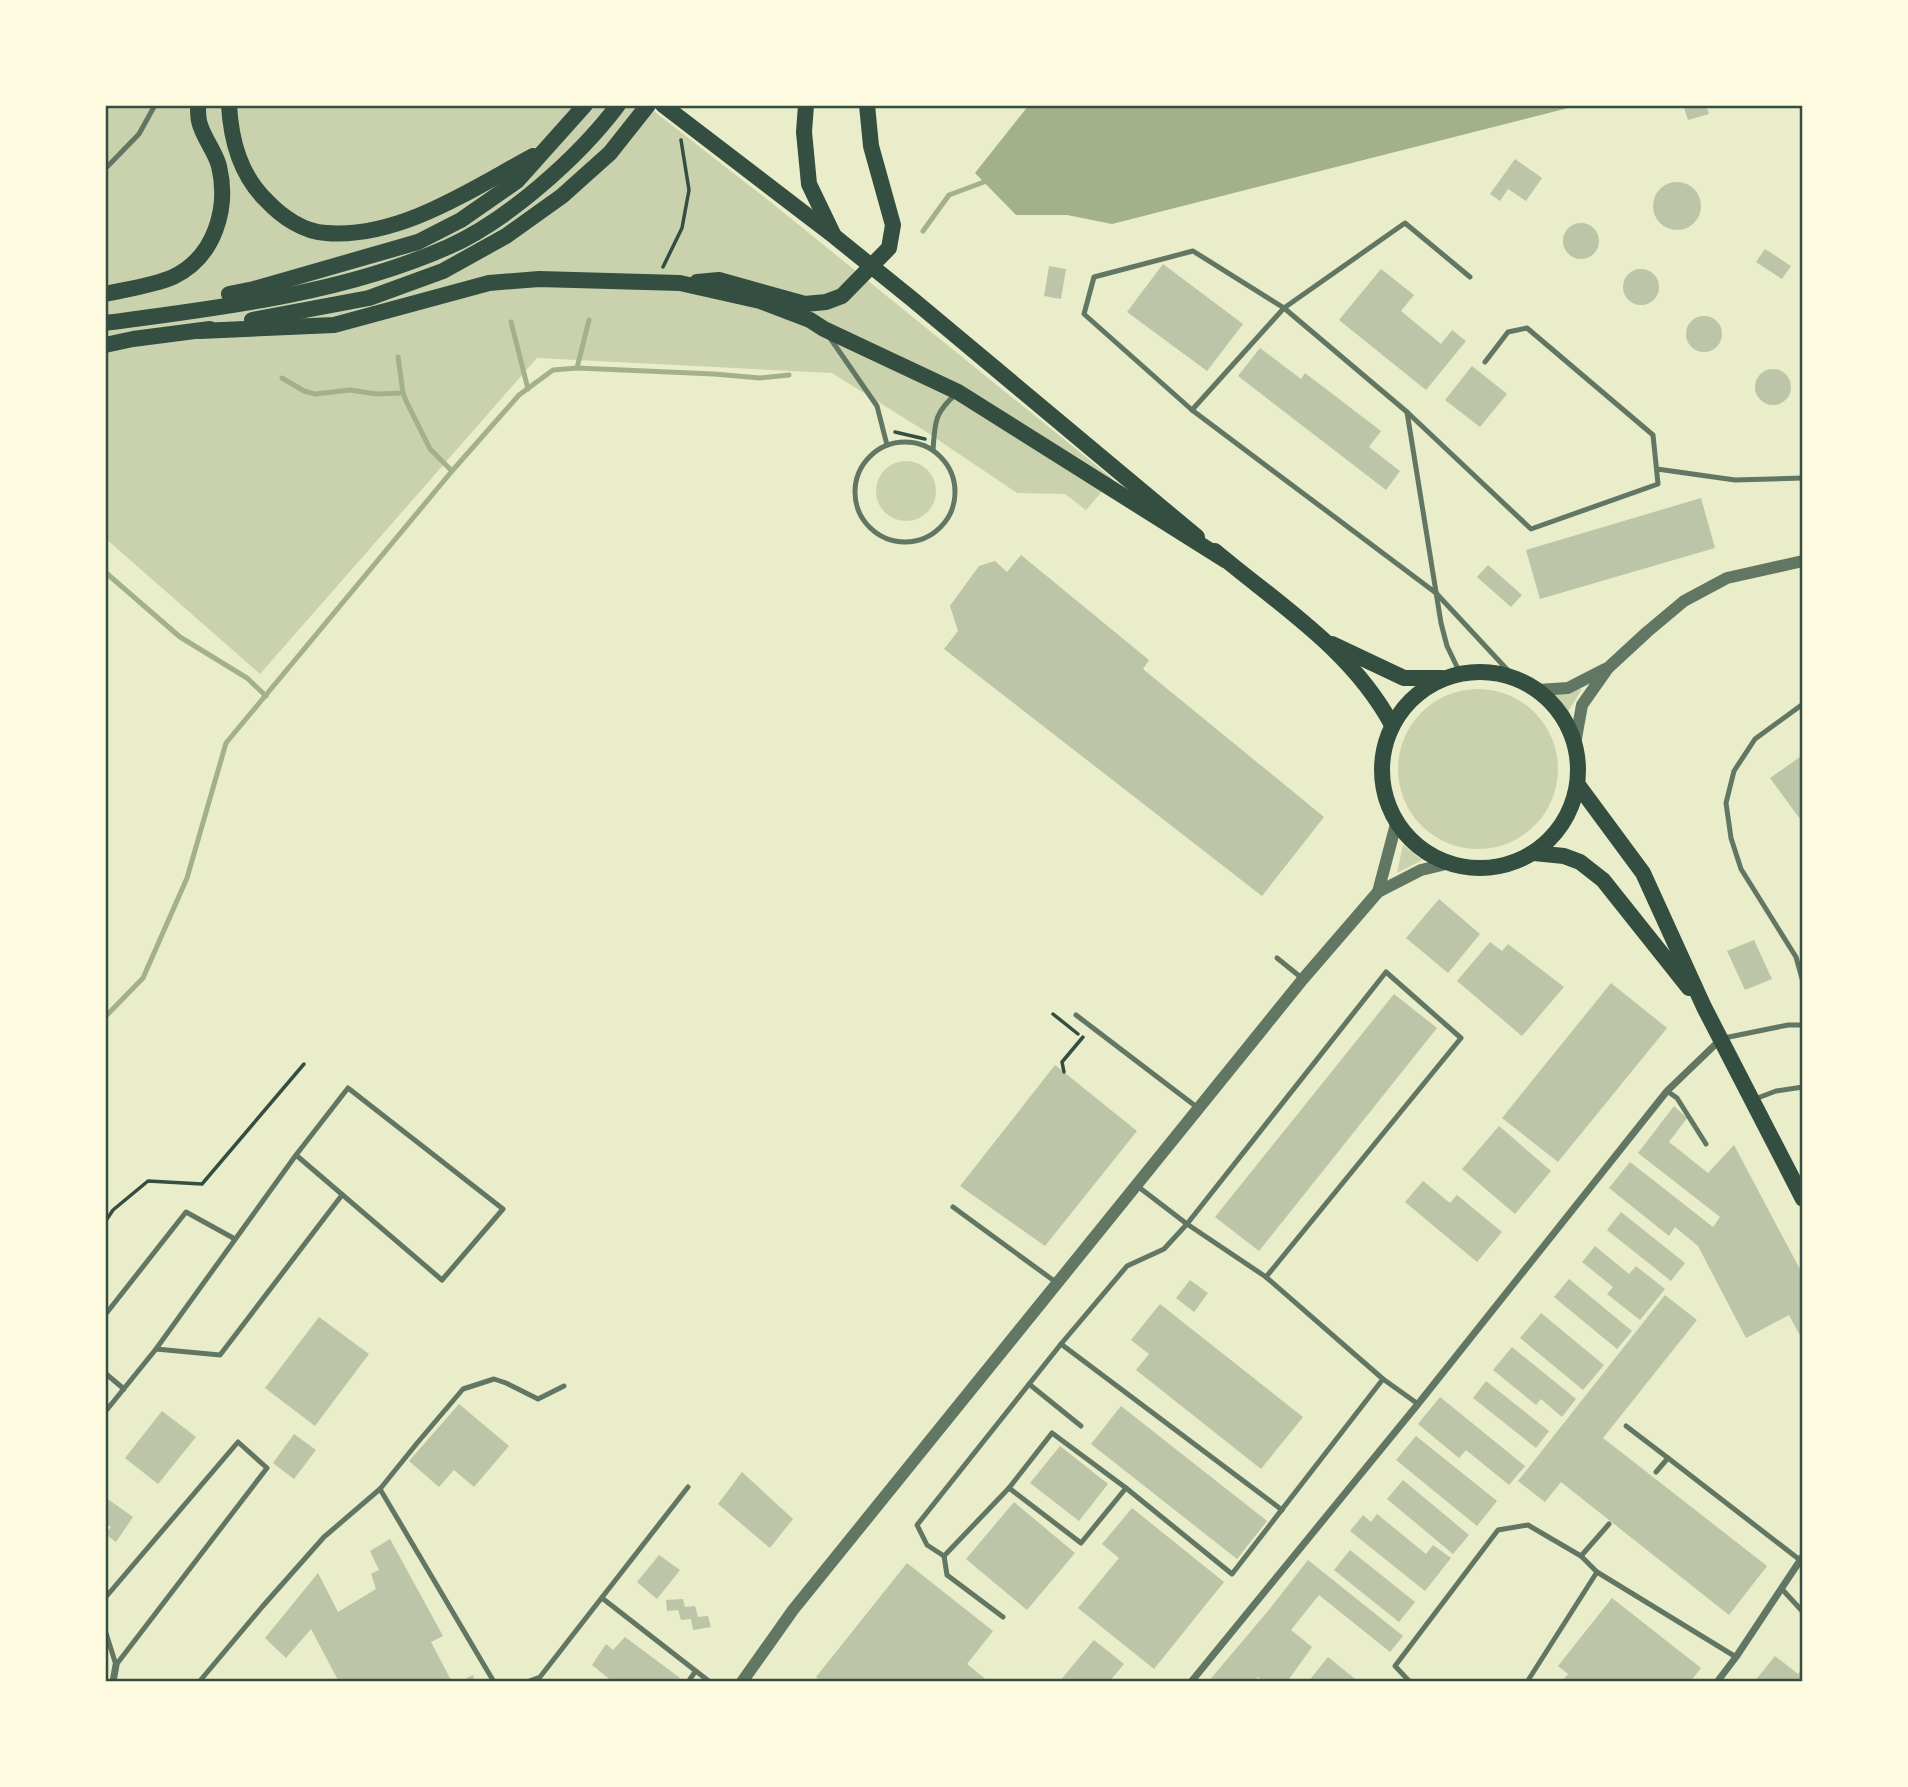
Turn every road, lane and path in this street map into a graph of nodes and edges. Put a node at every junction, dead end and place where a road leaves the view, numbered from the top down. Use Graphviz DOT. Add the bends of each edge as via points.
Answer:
graph roads {
  1 [pos="155,105"];
  2 [pos="198,105"];
  3 [pos="229,105"];
  4 [pos="585,105"];
  5 [pos="618,105"];
  6 [pos="648,105"];
  7 [pos="806,105"];
  8 [pos="867,105"];
  9 [pos="673,116"];
  10 [pos="544,150"];
  11 [pos="105,169"];
  12 [pos="841,241"];
  13 [pos="1470,276"];
  14 [pos="655,282"];
  15 [pos="680,283"];
  16 [pos="105,294"];
  17 [pos="1284,308"];
  18 [pos="131,319"];
  19 [pos="105,323"];
  20 [pos="824,330"];
  21 [pos="200,331"];
  22 [pos="105,345"];
  23 [pos="1485,362"];
  24 [pos="958,392"];
  25 [pos="1192,410"];
  26 [pos="1407,412"];
  27 [pos="893,424"];
  28 [pos="933,440"];
  29 [pos="887,445"];
  30 [pos="933,450"];
  31 [pos="1657,469"];
  32 [pos="1803,478"];
  33 [pos="1225,560"];
  34 [pos="1803,561"];
  35 [pos="1436,593"];
  36 [pos="1325,640"];
  37 [pos="1608,668"];
  38 [pos="1453,676"];
  39 [pos="1515,678"];
  40 [pos="1538,690"];
  41 [pos="1803,704"];
  42 [pos="1392,725"];
  43 [pos="1576,744"];
  44 [pos="1578,785"];
  45 [pos="1396,824"];
  46 [pos="1534,853"];
  47 [pos="1446,864"];
  48 [pos="1378,892"];
  49 [pos="1277,958"];
  50 [pos="1303,979"];
  51 [pos="1803,982"];
  52 [pos="1704,1007"];
  53 [pos="1053,1014"];
  54 [pos="1076,1015"];
  55 [pos="1803,1024"];
  56 [pos="1721,1039"];
  57 [pos="304,1064"];
  58 [pos="1064,1072"];
  59 [pos="1803,1087"];
  60 [pos="1667,1091"];
  61 [pos="1752,1100"];
  62 [pos="1198,1108"];
  63 [pos="1706,1144"];
  64 [pos="296,1155"];
  65 [pos="1136,1185"];
  66 [pos="342,1195"];
  67 [pos="1803,1199"];
  68 [pos="953,1207"];
  69 [pos="105,1222"];
  70 [pos="1186,1224"];
  71 [pos="235,1239"];
  72 [pos="1266,1277"];
  73 [pos="1057,1283"];
  74 [pos="105,1315"];
  75 [pos="1061,1344"];
  76 [pos="156,1349"];
  77 [pos="105,1373"];
  78 [pos="1383,1379"];
  79 [pos="1029,1384"];
  80 [pos="564,1386"];
  81 [pos="124,1389"];
  82 [pos="1418,1404"];
  83 [pos="105,1412"];
  84 [pos="1081,1426"];
  85 [pos="1626,1426"];
  86 [pos="1668,1458"];
  87 [pos="1656,1472"];
  88 [pos="688,1487"];
  89 [pos="1009,1488"];
  90 [pos="1125,1488"];
  91 [pos="380,1489"];
  92 [pos="1282,1510"];
  93 [pos="1609,1524"];
  94 [pos="944,1556"];
  95 [pos="1581,1556"];
  96 [pos="1801,1558"];
  97 [pos="1597,1572"];
  98 [pos="1781,1588"];
  99 [pos="105,1598"];
  100 [pos="602,1598"];
  101 [pos="1803,1612"];
  102 [pos="1003,1617"];
  103 [pos="105,1630"];
  104 [pos="1737,1657"];
  105 [pos="116,1665"];
  106 [pos="695,1672"];
  107 [pos="746,1681"];
  108 [pos="113,1682"];
  109 [pos="199,1682"];
  110 [pos="494,1682"];
  111 [pos="527,1682"];
  112 [pos="688,1682"];
  113 [pos="710,1682"];
  114 [pos="1191,1682"];
  115 [pos="1410,1682"];
  116 [pos="1527,1682"];
  117 [pos="1717,1682"];
  1 -- 11 [label="lane" via="139,134"];
  2 -- 16 [label="main road" via="199,124 218,164 223,203 210,243 186,270 172,277"];
  3 -- 10 [label="main road" via="233,144 257,192 277,212 324,233 377,229 400,222 447,203"];
  4 -- 10 [label="main road"];
  5 -- 18 [label="main road" via="555,172 499,218 449,247 379,273 294,293"];
  6 -- 21 [label="main road" via="610,153 562,196 506,236 443,271 369,298"];
  7 -- 12 [label="main road" via="809,184"];
  8 -- 15 [label="main road" via="871,146 893,225 888,248 842,296 805,304 719,280"];
  9 -- 12 [label="main road"];
  9 -- 14 [label="path" via="689,190 682,228"];
  10 -- 18 [label="main road" via="517,181 461,220 418,242"];
  12 -- 33 [label="main road"];
  13 -- 17 [label="lane" via="1405,223"];
  14 -- 15 [label="main road"];
  14 -- 21 [label="main road" via="539,279 489,283 334,325"];
  15 -- 20 [label="main road" via="760,301"];
  17 -- 25 [label="lane"];
  17 -- 25 [label="lane" via="1193,251 1094,277 1084,314"];
  17 -- 26 [label="lane"];
  18 -- 19 [label="main road"];
  20 -- 24 [label="main road"];
  20 -- 29 [label="lane" via="877,407"];
  21 -- 22 [label="main road"];
  23 -- 31 [label="lane" via="1508,332 1527,328 1653,435"];
  24 -- 30 [label="lane" via="938,413"];
  24 -- 33 [label="main road"];
  25 -- 35 [label="lane"];
  26 -- 31 [label="lane" via="1531,529 1658,484"];
  26 -- 35 [label="lane"];
  27 -- 28 [label="path" via="895,433"];
  29 -- 30 [label="lane" via="903,442"];
  29 -- 30 [label="lane" via="864,464 855,493 866,523 876,533 904,542 935,533 950,514 956,488 952,473"];
  31 -- 32 [label="lane" via="1735,480"];
  33 -- 36 [label="main road"];
  34 -- 37 [label="street" via="1727,578 1685,601"];
  35 -- 38 [label="lane"];
  35 -- 39 [label="lane"];
  36 -- 38 [label="main road" via="1404,678"];
  36 -- 42 [label="main road" via="1381,704"];
  37 -- 40 [label="street" via="1568,688"];
  37 -- 43 [label="street" via="1582,705"];
  38 -- 39 [label="main road" via="1479,671"];
  38 -- 42 [label="main road" via="1423,689"];
  39 -- 40 [label="main road"];
  40 -- 43 [label="main road" via="1561,714"];
  41 -- 51 [label="lane" via="1755,739 1734,771 1727,803 1741,869 1796,957"];
  42 -- 45 [label="main road" via="1382,750 1380,776"];
  43 -- 44 [label="main road"];
  44 -- 46 [label="main road" via="1570,812 1555,835"];
  44 -- 52 [label="main road" via="1643,873"];
  45 -- 47 [label="main road" via="1418,848"];
  45 -- 48 [label="street"];
  46 -- 47 [label="main road" via="1506,865 1476,869"];
  46 -- 52 [label="main road" via="1580,862 1603,880"];
  47 -- 48 [label="street" via="1421,870"];
  48 -- 50 [label="street"];
  49 -- 50 [label="lane"];
  50 -- 62 [label="street"];
  52 -- 56 [label="main road"];
  53 -- 58 [label="path" via="1083,1037 1062,1062"];
  54 -- 62 [label="lane"];
  55 -- 56 [label="lane"];
  56 -- 60 [label="street"];
  56 -- 61 [label="main road"];
  57 -- 69 [label="path" via="202,1184 148,1181"];
  59 -- 61 [label="lane"];
  60 -- 63 [label="lane" via="1677,1098"];
  60 -- 82 [label="street"];
  61 -- 67 [label="main road"];
  62 -- 65 [label="street"];
  64 -- 66 [label="lane"];
  64 -- 66 [label="lane" via="348,1088 503,1209 442,1280"];
  64 -- 71 [label="lane"];
  65 -- 70 [label="lane"];
  65 -- 73 [label="street"];
  66 -- 76 [label="lane" via="220,1355"];
  68 -- 73 [label="lane"];
  70 -- 72 [label="lane"];
  70 -- 72 [label="lane" via="1386,972 1461,1038"];
  70 -- 75 [label="lane" via="1164,1249 1127,1266"];
  71 -- 74 [label="lane" via="186,1212"];
  71 -- 76 [label="lane"];
  72 -- 78 [label="lane"];
  73 -- 107 [label="street" via="793,1610"];
  75 -- 79 [label="lane"];
  75 -- 92 [label="lane"];
  76 -- 81 [label="lane"];
  77 -- 81 [label="lane"];
  78 -- 82 [label="lane"];
  78 -- 92 [label="lane"];
  79 -- 84 [label="lane"];
  79 -- 94 [label="lane" via="917,1525 927,1545"];
  80 -- 91 [label="lane" via="538,1399 494,1379 463,1389"];
  81 -- 83 [label="lane"];
  82 -- 114 [label="street"];
  85 -- 86 [label="lane"];
  86 -- 87 [label="lane"];
  86 -- 96 [label="lane"];
  88 -- 100 [label="lane"];
  89 -- 90 [label="lane" via="1081,1543"];
  89 -- 90 [label="lane" via="1052,1433"];
  89 -- 94 [label="lane"];
  90 -- 92 [label="lane" via="1232,1574"];
  91 -- 109 [label="lane" via="324,1537"];
  91 -- 110 [label="lane"];
  93 -- 95 [label="lane"];
  94 -- 102 [label="lane" via="947,1575"];
  95 -- 97 [label="lane"];
  95 -- 115 [label="lane" via="1528,1525 1498,1530 1395,1666"];
  96 -- 98 [label="street"];
  97 -- 104 [label="lane"];
  97 -- 116 [label="lane"];
  98 -- 101 [label="lane"];
  98 -- 104 [label="street"];
  99 -- 105 [label="lane" via="239,1442 267,1468"];
  100 -- 106 [label="lane"];
  100 -- 111 [label="lane" via="540,1677"];
  103 -- 105 [label="lane"];
  104 -- 117 [label="street"];
  105 -- 108 [label="street"];
  106 -- 112 [label="lane"];
  106 -- 113 [label="lane"];
}
